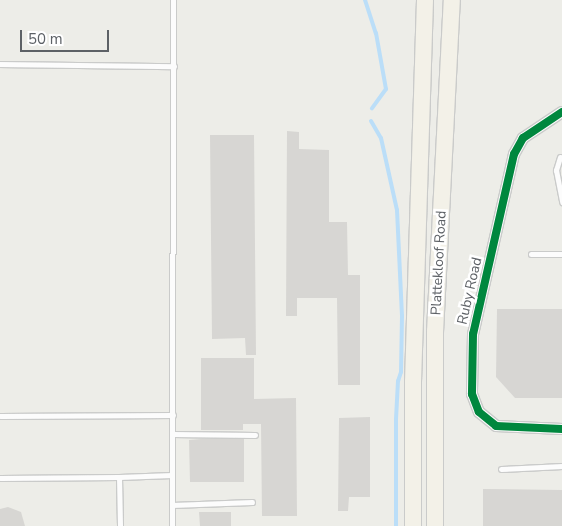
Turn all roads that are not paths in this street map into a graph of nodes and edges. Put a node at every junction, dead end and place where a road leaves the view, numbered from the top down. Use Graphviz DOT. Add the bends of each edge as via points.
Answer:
graph roads {
  1 [pos="173,0"];
  2 [pos="425,0"];
  3 [pos="452,0"];
  4 [pos="0,64"];
  5 [pos="174,66"];
  6 [pos="562,112"];
  7 [pos="560,157"];
  8 [pos="562,202"];
  9 [pos="531,254"];
  10 [pos="562,254"];
  11 [pos="172,415"];
  12 [pos="0,416"];
  13 [pos="562,429"];
  14 [pos="173,434"];
  15 [pos="255,435"];
  16 [pos="562,466"];
  17 [pos="501,469"];
  18 [pos="172,475"];
  19 [pos="119,477"];
  20 [pos="0,478"];
  21 [pos="252,502"];
  22 [pos="172,505"];
  23 [pos="120,526"];
  24 [pos="172,526"];
  25 [pos="413,526"];
  26 [pos="435,526"];
  1 -- 5 [label="lane"];
  2 -- 25 [label="main road, Plattekloof Road" via="413,382"];
  3 -- 26 [label="main road, Plattekloof Road" via="435,332"];
  4 -- 5 [label="lane"];
  5 -- 11 [label="lane"];
  6 -- 13 [label="street, Ruby Road" via="523,138 514,154 473,334 472,394 479,412 496,426"];
  7 -- 8 [label="lane" via="556,170"];
  9 -- 10 [label="lane"];
  11 -- 12 [label="lane"];
  11 -- 14 [label="lane"];
  14 -- 15 [label="lane"];
  14 -- 18 [label="lane"];
  16 -- 17 [label="lane"];
  18 -- 19 [label="lane"];
  18 -- 22 [label="lane"];
  19 -- 20 [label="lane"];
  19 -- 23 [label="lane"];
  21 -- 22 [label="lane"];
  22 -- 24 [label="lane"];
}
